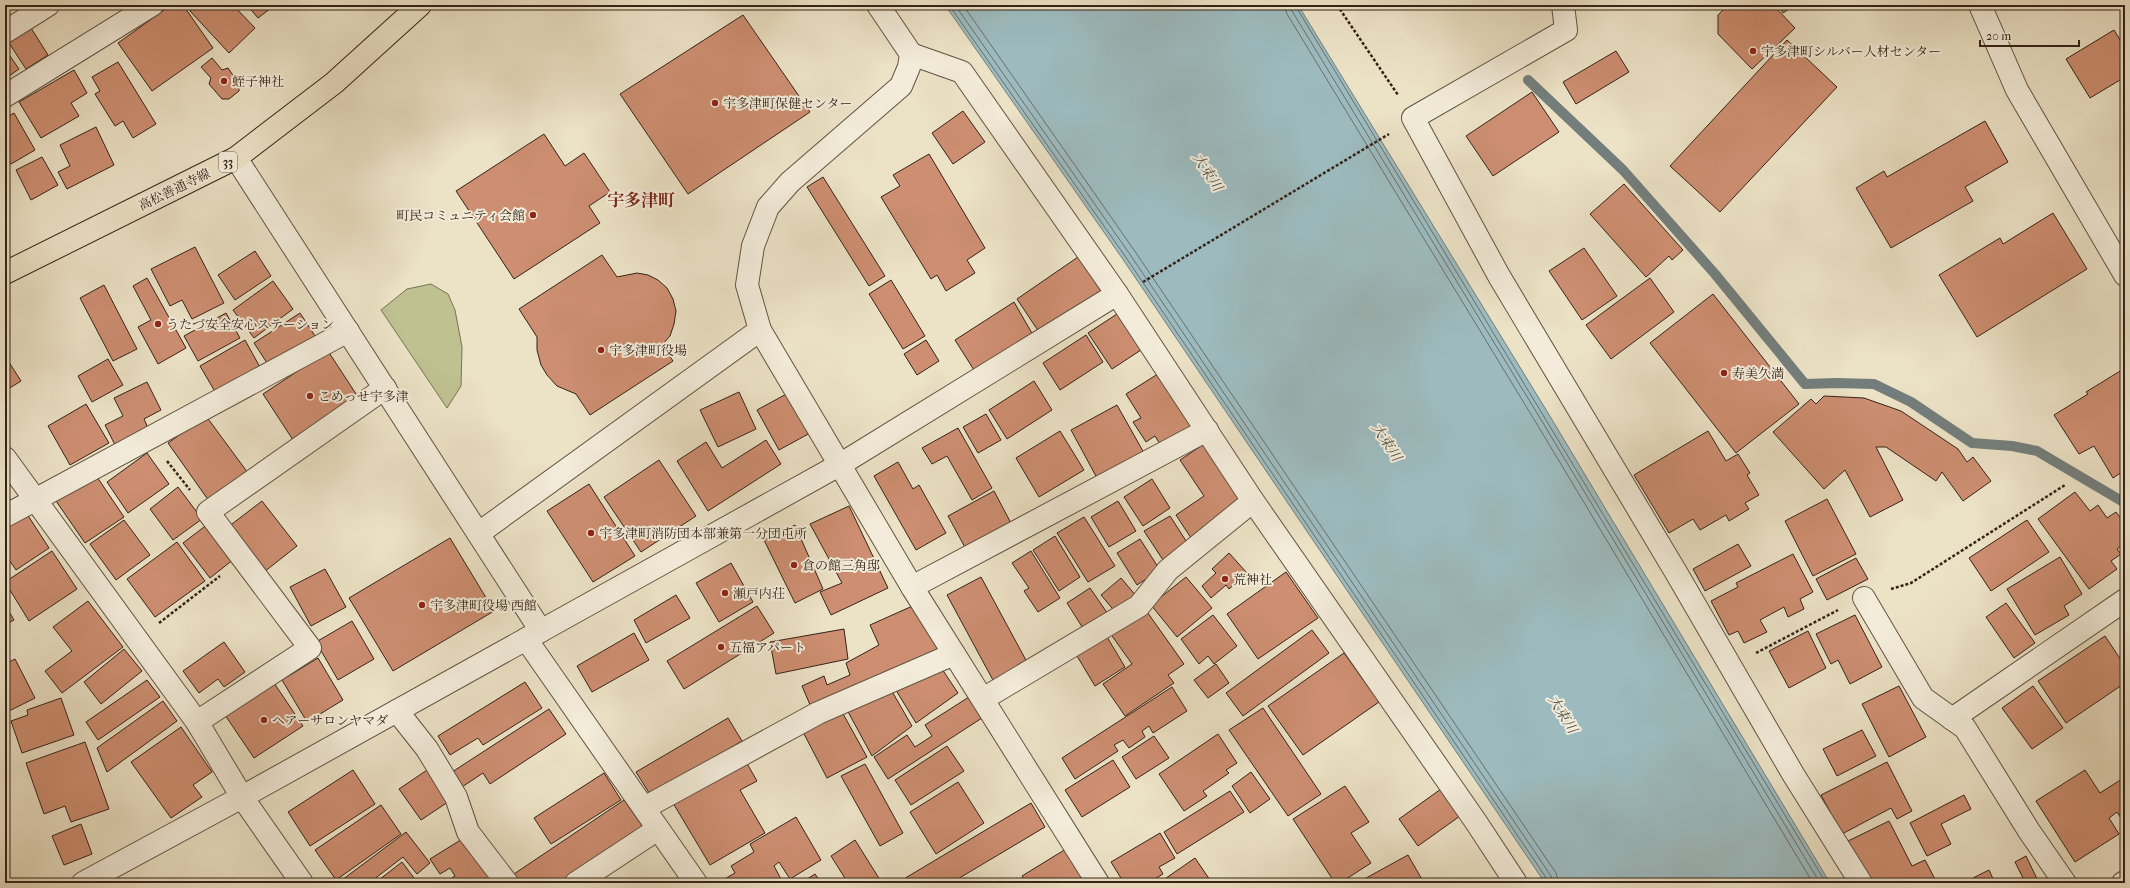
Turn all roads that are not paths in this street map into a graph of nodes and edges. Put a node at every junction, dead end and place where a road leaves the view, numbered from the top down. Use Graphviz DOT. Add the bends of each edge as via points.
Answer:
graph roads {
  1 [pos="48,5"];
  2 [pos="152,5"];
  3 [pos="420,5"];
  4 [pos="878,5"];
  5 [pos="1563,5"];
  6 [pos="1980,5"];
  7 [pos="5,32"];
  8 [pos="912,54"];
  9 [pos="5,96"];
  10 [pos="236,158"];
  11 [pos="5,273"];
  12 [pos="2125,275"];
  13 [pos="1117,294"];
  14 [pos="760,330"];
  15 [pos="348,331"];
  16 [pos="385,388"];
  17 [pos="1207,430"];
  18 [pos="5,458"];
  19 [pos="841,464"];
  20 [pos="36,501"];
  21 [pos="1253,501"];
  22 [pos="5,516"];
  23 [pos="479,533"];
  24 [pos="912,586"];
  25 [pos="1864,598"];
  26 [pos="2125,600"];
  27 [pos="533,635"];
  28 [pos="954,654"];
  29 [pos="983,699"];
  30 [pos="397,711"];
  31 [pos="1952,719"];
  32 [pos="198,722"];
  33 [pos="242,797"];
  34 [pos="644,808"];
  35 [pos="658,829"];
  36 [pos="83,883"];
  37 [pos="302,883"];
  38 [pos="507,883"];
  39 [pos="576,883"];
  40 [pos="696,883"];
  41 [pos="1098,883"];
  42 [pos="1516,883"];
  43 [pos="1861,883"];
  44 [pos="2065,883"];
  1 -- 7 [label="street"];
  2 -- 9 [label="street"];
  3 -- 10 [label="main road, 高松善通寺線 / 33" via="334,83"];
  4 -- 8 [label="street"];
  5 -- 43 [label="street" via="1566,30 1413,118 1499,276 1793,774"];
  6 -- 12 [label="street" via="2016,90"];
  8 -- 13 [label="street" via="962,72"];
  8 -- 14 [label="street" via="901,86 790,182 768,207 752,246 747,285"];
  10 -- 11 [label="main road, 高松善通寺線 / 33"];
  10 -- 15 [label="street"];
  13 -- 17 [label="street"];
  13 -- 19 [label="street"];
  14 -- 19 [label="street"];
  14 -- 23 [label="street"];
  15 -- 16 [label="street"];
  15 -- 20 [label="street"];
  16 -- 23 [label="street"];
  16 -- 32 [label="street" via="208,512 310,648"];
  17 -- 21 [label="street"];
  17 -- 24 [label="street"];
  18 -- 20 [label="street"];
  19 -- 24 [label="street"];
  19 -- 27 [label="street"];
  20 -- 22 [label="street"];
  20 -- 32 [label="street"];
  21 -- 29 [label="street" via="1168,570 1139,606"];
  21 -- 42 [label="street"];
  23 -- 27 [label="street"];
  24 -- 28 [label="street"];
  25 -- 31 [label="street" via="1923,698"];
  26 -- 31 [label="street"];
  27 -- 30 [label="street"];
  27 -- 34 [label="street"];
  28 -- 29 [label="street"];
  28 -- 34 [label="street" via="818,713"];
  29 -- 41 [label="street"];
  30 -- 33 [label="street"];
  30 -- 38 [label="street" via="427,749 456,797 468,832"];
  31 -- 44 [label="street" via="1965,728 2029,831"];
  32 -- 33 [label="street"];
  33 -- 36 [label="street"];
  33 -- 37 [label="street"];
  34 -- 35 [label="street"];
  35 -- 39 [label="street"];
  35 -- 40 [label="street"];
}
